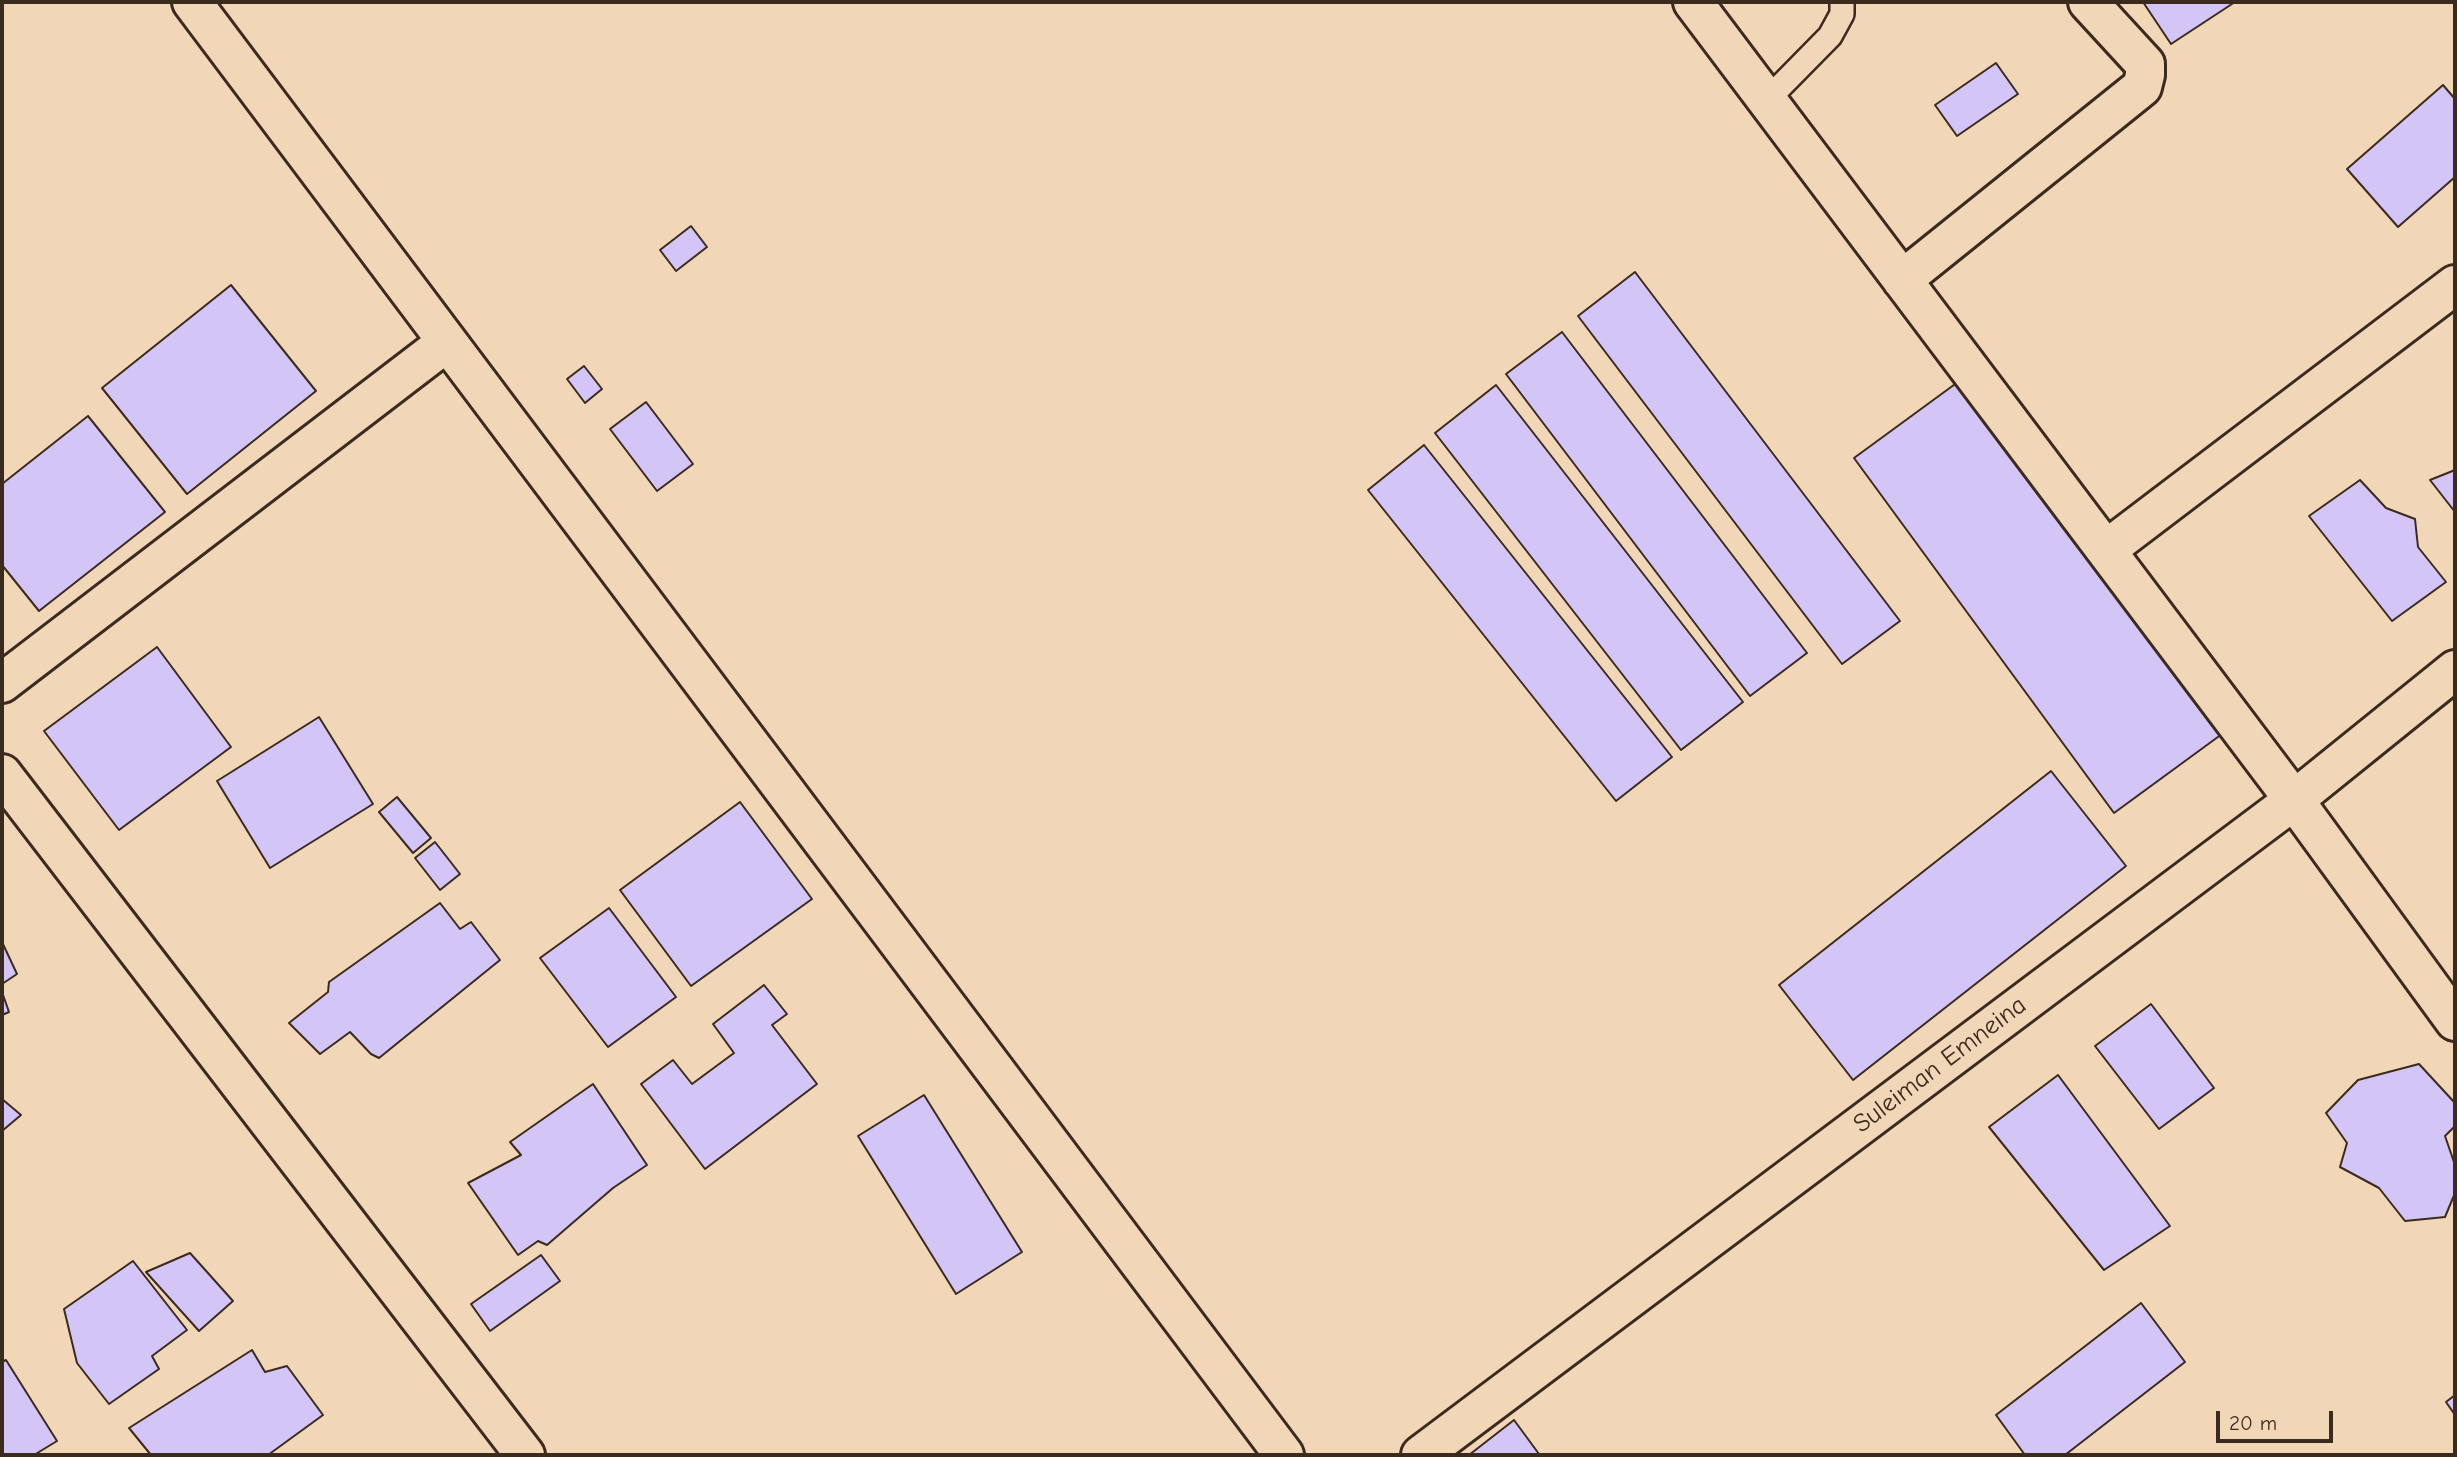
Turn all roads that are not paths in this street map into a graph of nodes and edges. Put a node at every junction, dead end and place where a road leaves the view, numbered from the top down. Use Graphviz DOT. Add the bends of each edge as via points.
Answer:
graph roads {
  1 [pos="192,2"];
  2 [pos="1693,2"];
  3 [pos="1842,2"];
  4 [pos="2088,2"];
  5 [pos="1767,100"];
  6 [pos="1902,280"];
  7 [pos="2455,285"];
  8 [pos="447,342"];
  9 [pos="2106,550"];
  10 [pos="2455,670"];
  11 [pos="2,683"];
  12 [pos="2,774"];
  13 [pos="2294,800"];
  14 [pos="2455,1021"];
  15 [pos="525,1455"];
  16 [pos="1284,1455"];
  17 [pos="1421,1455"];
  1 -- 8 [label="street"];
  2 -- 5 [label="street"];
  3 -- 5 [label="lane" via="1842,14 1830,36"];
  4 -- 6 [label="street" via="2145,64 2142,87"];
  5 -- 6 [label="street"];
  6 -- 9 [label="street"];
  7 -- 9 [label="street"];
  8 -- 11 [label="street"];
  8 -- 16 [label="street"];
  9 -- 13 [label="street"];
  10 -- 13 [label="street, Suleiman Emneina"];
  12 -- 15 [label="street"];
  13 -- 14 [label="street"];
  13 -- 17 [label="street, Suleiman Emneina"];
}
